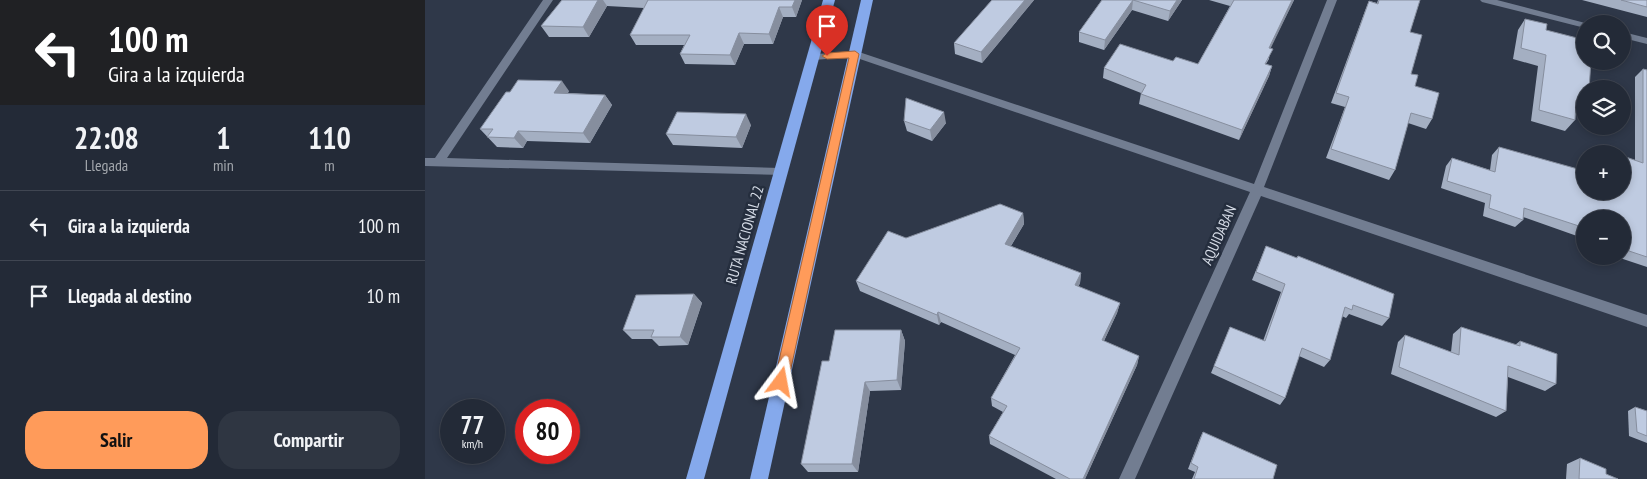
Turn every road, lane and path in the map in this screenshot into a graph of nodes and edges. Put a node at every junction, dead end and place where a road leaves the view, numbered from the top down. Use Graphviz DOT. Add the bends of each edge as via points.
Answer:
graph roads {
  1 [pos="548,0"];
  2 [pos="829,0"];
  3 [pos="867,0"];
  4 [pos="1332,0"];
  5 [pos="1485,0"];
  6 [pos="1576,23"];
  7 [pos="1631,36"];
  8 [pos="1647,41"];
  9 [pos="855,54"];
  10 [pos="813,57"];
  11 [pos="425,162"];
  12 [pos="438,163"];
  13 [pos="781,172"];
  14 [pos="1257,188"];
  15 [pos="1647,322"];
  16 [pos="695,479"];
  17 [pos="759,479"];
  18 [pos="1127,479"];
  1 -- 12 [label="street"];
  2 -- 10 [label="highway, RUTA NACIONAL 22"];
  3 -- 9 [label="highway"];
  4 -- 14 [label="street, AQUIDABAN"];
  5 -- 6 [label="street"];
  7 -- 8 [label="street"];
  9 -- 10 [label="street"];
  9 -- 14 [label="street"];
  9 -- 17 [label="highway"];
  10 -- 13 [label="highway, RUTA NACIONAL 22"];
  11 -- 12 [label="street"];
  12 -- 13 [label="street"];
  13 -- 16 [label="highway, RUTA NACIONAL 22"];
  14 -- 15 [label="street"];
  14 -- 18 [label="street, AQUIDABAN"];
}
